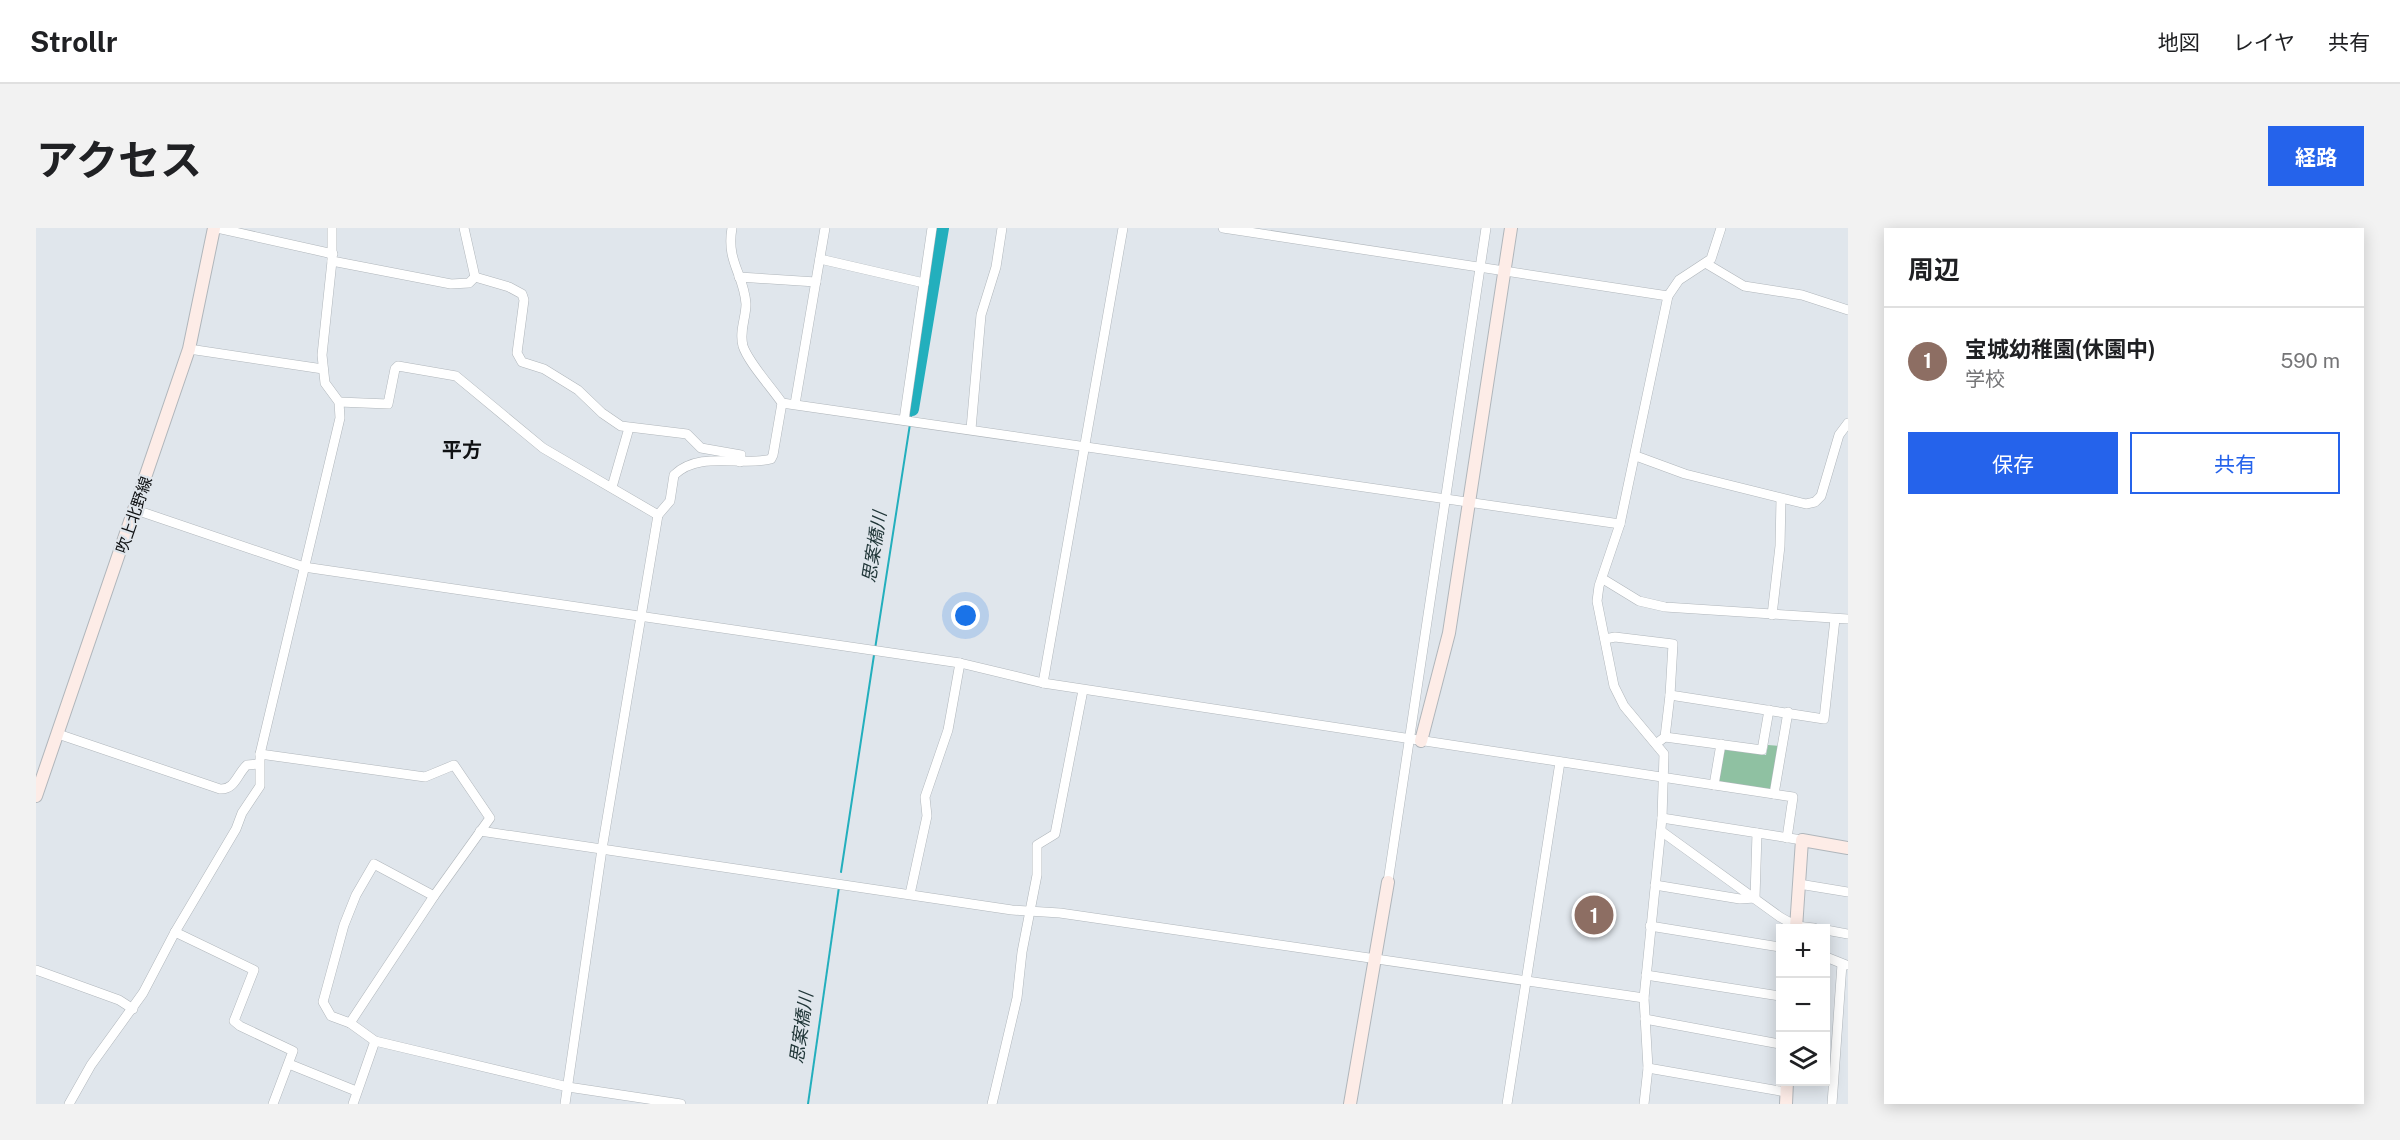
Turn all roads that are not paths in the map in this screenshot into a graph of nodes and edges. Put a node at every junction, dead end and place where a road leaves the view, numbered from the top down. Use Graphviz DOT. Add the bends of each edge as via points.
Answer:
graph roads {
  1 [pos="215,228"];
  2 [pos="332,228"];
  3 [pos="464,228"];
  4 [pos="732,228"];
  5 [pos="825,228"];
  6 [pos="932,228"];
  7 [pos="1002,228"];
  8 [pos="1123,228"];
  9 [pos="1223,228"];
  10 [pos="1486,228"];
  11 [pos="1511,228"];
  12 [pos="1721,228"];
  13 [pos="333,258"];
  14 [pos="820,259"];
  15 [pos="1707,264"];
  16 [pos="1480,266"];
  17 [pos="1504,270"];
  18 [pos="476,277"];
  19 [pos="739,277"];
  20 [pos="816,282"];
  21 [pos="924,283"];
  22 [pos="1668,296"];
  23 [pos="1848,310"];
  24 [pos="189,349"];
  25 [pos="323,369"];
  26 [pos="339,402"];
  27 [pos="782,403"];
  28 [pos="795,404"];
  29 [pos="909,420"];
  30 [pos="1848,423"];
  31 [pos="629,428"];
  32 [pos="971,429"];
  33 [pos="1085,447"];
  34 [pos="1636,456"];
  35 [pos="740,462"];
  36 [pos="612,487"];
  37 [pos="1781,499"];
  38 [pos="1444,500"];
  39 [pos="1469,503"];
  40 [pos="136,510"];
  41 [pos="658,515"];
  42 [pos="1620,524"];
  43 [pos="304,567"];
  44 [pos="1603,579"];
  45 [pos="1772,615"];
  46 [pos="641,616"];
  47 [pos="1834,619"];
  48 [pos="1848,619"];
  49 [pos="1605,639"];
  50 [pos="960,663"];
  51 [pos="1042,683"];
  52 [pos="1083,690"];
  53 [pos="1670,695"];
  54 [pos="1769,710"];
  55 [pos="1788,712"];
  56 [pos="58,734"];
  57 [pos="1414,740"];
  58 [pos="1661,740"];
  59 [pos="1721,744"];
  60 [pos="260,754"];
  61 [pos="1560,762"];
  62 [pos="258,764"];
  63 [pos="1665,778"];
  64 [pos="1714,785"];
  65 [pos="1774,794"];
  66 [pos="36,796"];
  67 [pos="1662,818"];
  68 [pos="480,831"];
  69 [pos="1661,831"];
  70 [pos="1757,834"];
  71 [pos="1787,838"];
  72 [pos="1802,840"];
  73 [pos="1848,848"];
  74 [pos="602,849"];
  75 [pos="1388,882"];
  76 [pos="1799,884"];
  77 [pos="1655,885"];
  78 [pos="1848,892"];
  79 [pos="910,894"];
  80 [pos="434,896"];
  81 [pos="1755,898"];
  82 [pos="1029,911"];
  83 [pos="1792,924"];
  84 [pos="1796,924"];
  85 [pos="1650,926"];
  86 [pos="1830,931"];
  87 [pos="175,932"];
  88 [pos="1848,934"];
  89 [pos="1776,946"];
  90 [pos="1374,959"];
  91 [pos="1830,959"];
  92 [pos="1845,965"];
  93 [pos="36,970"];
  94 [pos="1646,975"];
  95 [pos="1525,982"];
  96 [pos="1776,995"];
  97 [pos="1644,998"];
  98 [pos="133,1009"];
  99 [pos="1645,1019"];
  100 [pos="350,1023"];
  101 [pos="1837,1027"];
  102 [pos="1848,1030"];
  103 [pos="375,1041"];
  104 [pos="1776,1043"];
  105 [pos="289,1064"];
  106 [pos="1830,1066"];
  107 [pos="1648,1068"];
  108 [pos="568,1087"];
  109 [pos="356,1091"];
  110 [pos="1786,1092"];
  111 [pos="69,1104"];
  112 [pos="273,1104"];
  113 [pos="353,1104"];
  114 [pos="565,1104"];
  115 [pos="681,1104"];
  116 [pos="992,1104"];
  117 [pos="1350,1104"];
  118 [pos="1507,1104"];
  119 [pos="1644,1104"];
  120 [pos="1832,1104"];
  1 -- 13 [label="street"];
  1 -- 24 [label="street, 吹上北野線"];
  2 -- 13 [label="street"];
  3 -- 18 [label="street"];
  4 -- 19 [label="street" via="731,259"];
  5 -- 14 [label="street"];
  6 -- 21 [label="street"];
  7 -- 32 [label="street" via="996,267 981,315"];
  8 -- 33 [label="street"];
  9 -- 16 [label="street"];
  10 -- 16 [label="street"];
  11 -- 17 [label="street"];
  12 -- 15 [label="street"];
  13 -- 18 [label="street" via="451,284 469,283"];
  13 -- 25 [label="street" via="323,324"];
  14 -- 20 [label="street"];
  14 -- 21 [label="street"];
  15 -- 22 [label="street" via="1679,280"];
  15 -- 23 [label="street" via="1744,286 1802,295"];
  16 -- 17 [label="street"];
  16 -- 38 [label="street"];
  17 -- 22 [label="street"];
  17 -- 39 [label="street"];
  18 -- 31 [label="street" via="522,294 518,359 544,369 578,390 602,413"];
  19 -- 20 [label="street"];
  19 -- 27 [label="street" via="746,307 741,336 744,348"];
  20 -- 28 [label="street"];
  21 -- 29 [label="street"];
  22 -- 34 [label="street"];
  24 -- 25 [label="street"];
  24 -- 40 [label="street, 吹上北野線"];
  25 -- 26 [label="street" via="325,383"];
  26 -- 36 [label="street" via="388,404 398,366 450,373 543,448"];
  26 -- 43 [label="street" via="340,418"];
  27 -- 28 [label="street"];
  27 -- 35 [label="street" via="771,459"];
  28 -- 29 [label="street"];
  29 -- 32 [label="street"];
  30 -- 37 [label="street" via="1839,435 1821,496 1806,504"];
  31 -- 35 [label="street" via="687,435 701,448 741,455"];
  31 -- 36 [label="street"];
  32 -- 33 [label="street"];
  33 -- 38 [label="street"];
  33 -- 51 [label="street"];
  34 -- 37 [label="street" via="1685,474"];
  34 -- 42 [label="street"];
  35 -- 41 [label="street" via="717,460 677,472 670,501"];
  36 -- 41 [label="street"];
  37 -- 45 [label="street"];
  38 -- 39 [label="street"];
  38 -- 57 [label="street"];
  39 -- 42 [label="street"];
  39 -- 57 [label="street" via="1449,633"];
  40 -- 43 [label="street"];
  40 -- 56 [label="street, 吹上北野線"];
  41 -- 46 [label="street"];
  42 -- 44 [label="street"];
  43 -- 46 [label="street"];
  43 -- 60 [label="street"];
  44 -- 45 [label="street" via="1650,604"];
  44 -- 49 [label="street" via="1598,601"];
  45 -- 47 [label="street"];
  46 -- 50 [label="street"];
  46 -- 74 [label="street"];
  47 -- 48 [label="street"];
  47 -- 55 [label="street" via="1824,719"];
  49 -- 53 [label="street" via="1672,644"];
  49 -- 58 [label="street" via="1619,698 1638,723"];
  50 -- 51 [label="street"];
  50 -- 79 [label="street" via="948,730 925,797 927,816"];
  51 -- 52 [label="street"];
  52 -- 57 [label="street"];
  52 -- 82 [label="street" via="1055,834 1037,845 1037,875"];
  53 -- 54 [label="street"];
  53 -- 58 [label="street"];
  54 -- 55 [label="street"];
  54 -- 59 [label="street" via="1762,750"];
  55 -- 65 [label="street"];
  56 -- 62 [label="street" via="219,789 232,786 247,765"];
  56 -- 66 [label="street, 吹上北野線"];
  57 -- 61 [label="street"];
  57 -- 75 [label="street"];
  58 -- 59 [label="street"];
  58 -- 63 [label="street"];
  59 -- 64 [label="street"];
  60 -- 62 [label="street"];
  60 -- 68 [label="street" via="425,777 454,765 490,818"];
  61 -- 63 [label="street"];
  61 -- 95 [label="street"];
  62 -- 87 [label="street" via="260,786"];
  63 -- 64 [label="street"];
  63 -- 67 [label="street"];
  64 -- 65 [label="street"];
  65 -- 71 [label="street" via="1793,797"];
  67 -- 69 [label="street"];
  67 -- 70 [label="street"];
  68 -- 74 [label="street"];
  68 -- 80 [label="street"];
  69 -- 77 [label="street"];
  69 -- 81 [label="street"];
  70 -- 71 [label="street"];
  70 -- 81 [label="street"];
  71 -- 72 [label="street"];
  72 -- 73 [label="street"];
  72 -- 76 [label="street"];
  74 -- 79 [label="street"];
  74 -- 108 [label="street"];
  75 -- 90 [label="street"];
  76 -- 78 [label="street"];
  76 -- 84 [label="street"];
  77 -- 81 [label="street"];
  77 -- 85 [label="street"];
  79 -- 82 [label="street"];
  80 -- 100 [label="street"];
  80 -- 100 [label="street" via="374,864 344,925 324,994 325,1009 331,1016"];
  81 -- 83 [label="street"];
  82 -- 90 [label="street"];
  82 -- 116 [label="street" via="1017,998"];
  85 -- 89 [label="street"];
  85 -- 94 [label="street"];
  86 -- 88 [label="street"];
  87 -- 98 [label="street"];
  87 -- 105 [label="street" via="254,970 234,1021 291,1049"];
  90 -- 95 [label="street"];
  90 -- 117 [label="street"];
  91 -- 92 [label="street"];
  92 -- 101 [label="street"];
  93 -- 98 [label="street" via="119,1000"];
  94 -- 96 [label="street"];
  94 -- 97 [label="street"];
  95 -- 97 [label="street"];
  95 -- 118 [label="street"];
  97 -- 99 [label="street"];
  98 -- 111 [label="street" via="91,1065"];
  99 -- 104 [label="street"];
  99 -- 107 [label="street"];
  100 -- 103 [label="street"];
  101 -- 102 [label="street"];
  101 -- 106 [label="street"];
  103 -- 108 [label="street"];
  103 -- 109 [label="street"];
  105 -- 109 [label="street"];
  105 -- 112 [label="street"];
  106 -- 120 [label="street"];
  107 -- 110 [label="street"];
  107 -- 119 [label="street"];
  108 -- 114 [label="street"];
  108 -- 115 [label="street"];
  109 -- 113 [label="street"];
}
